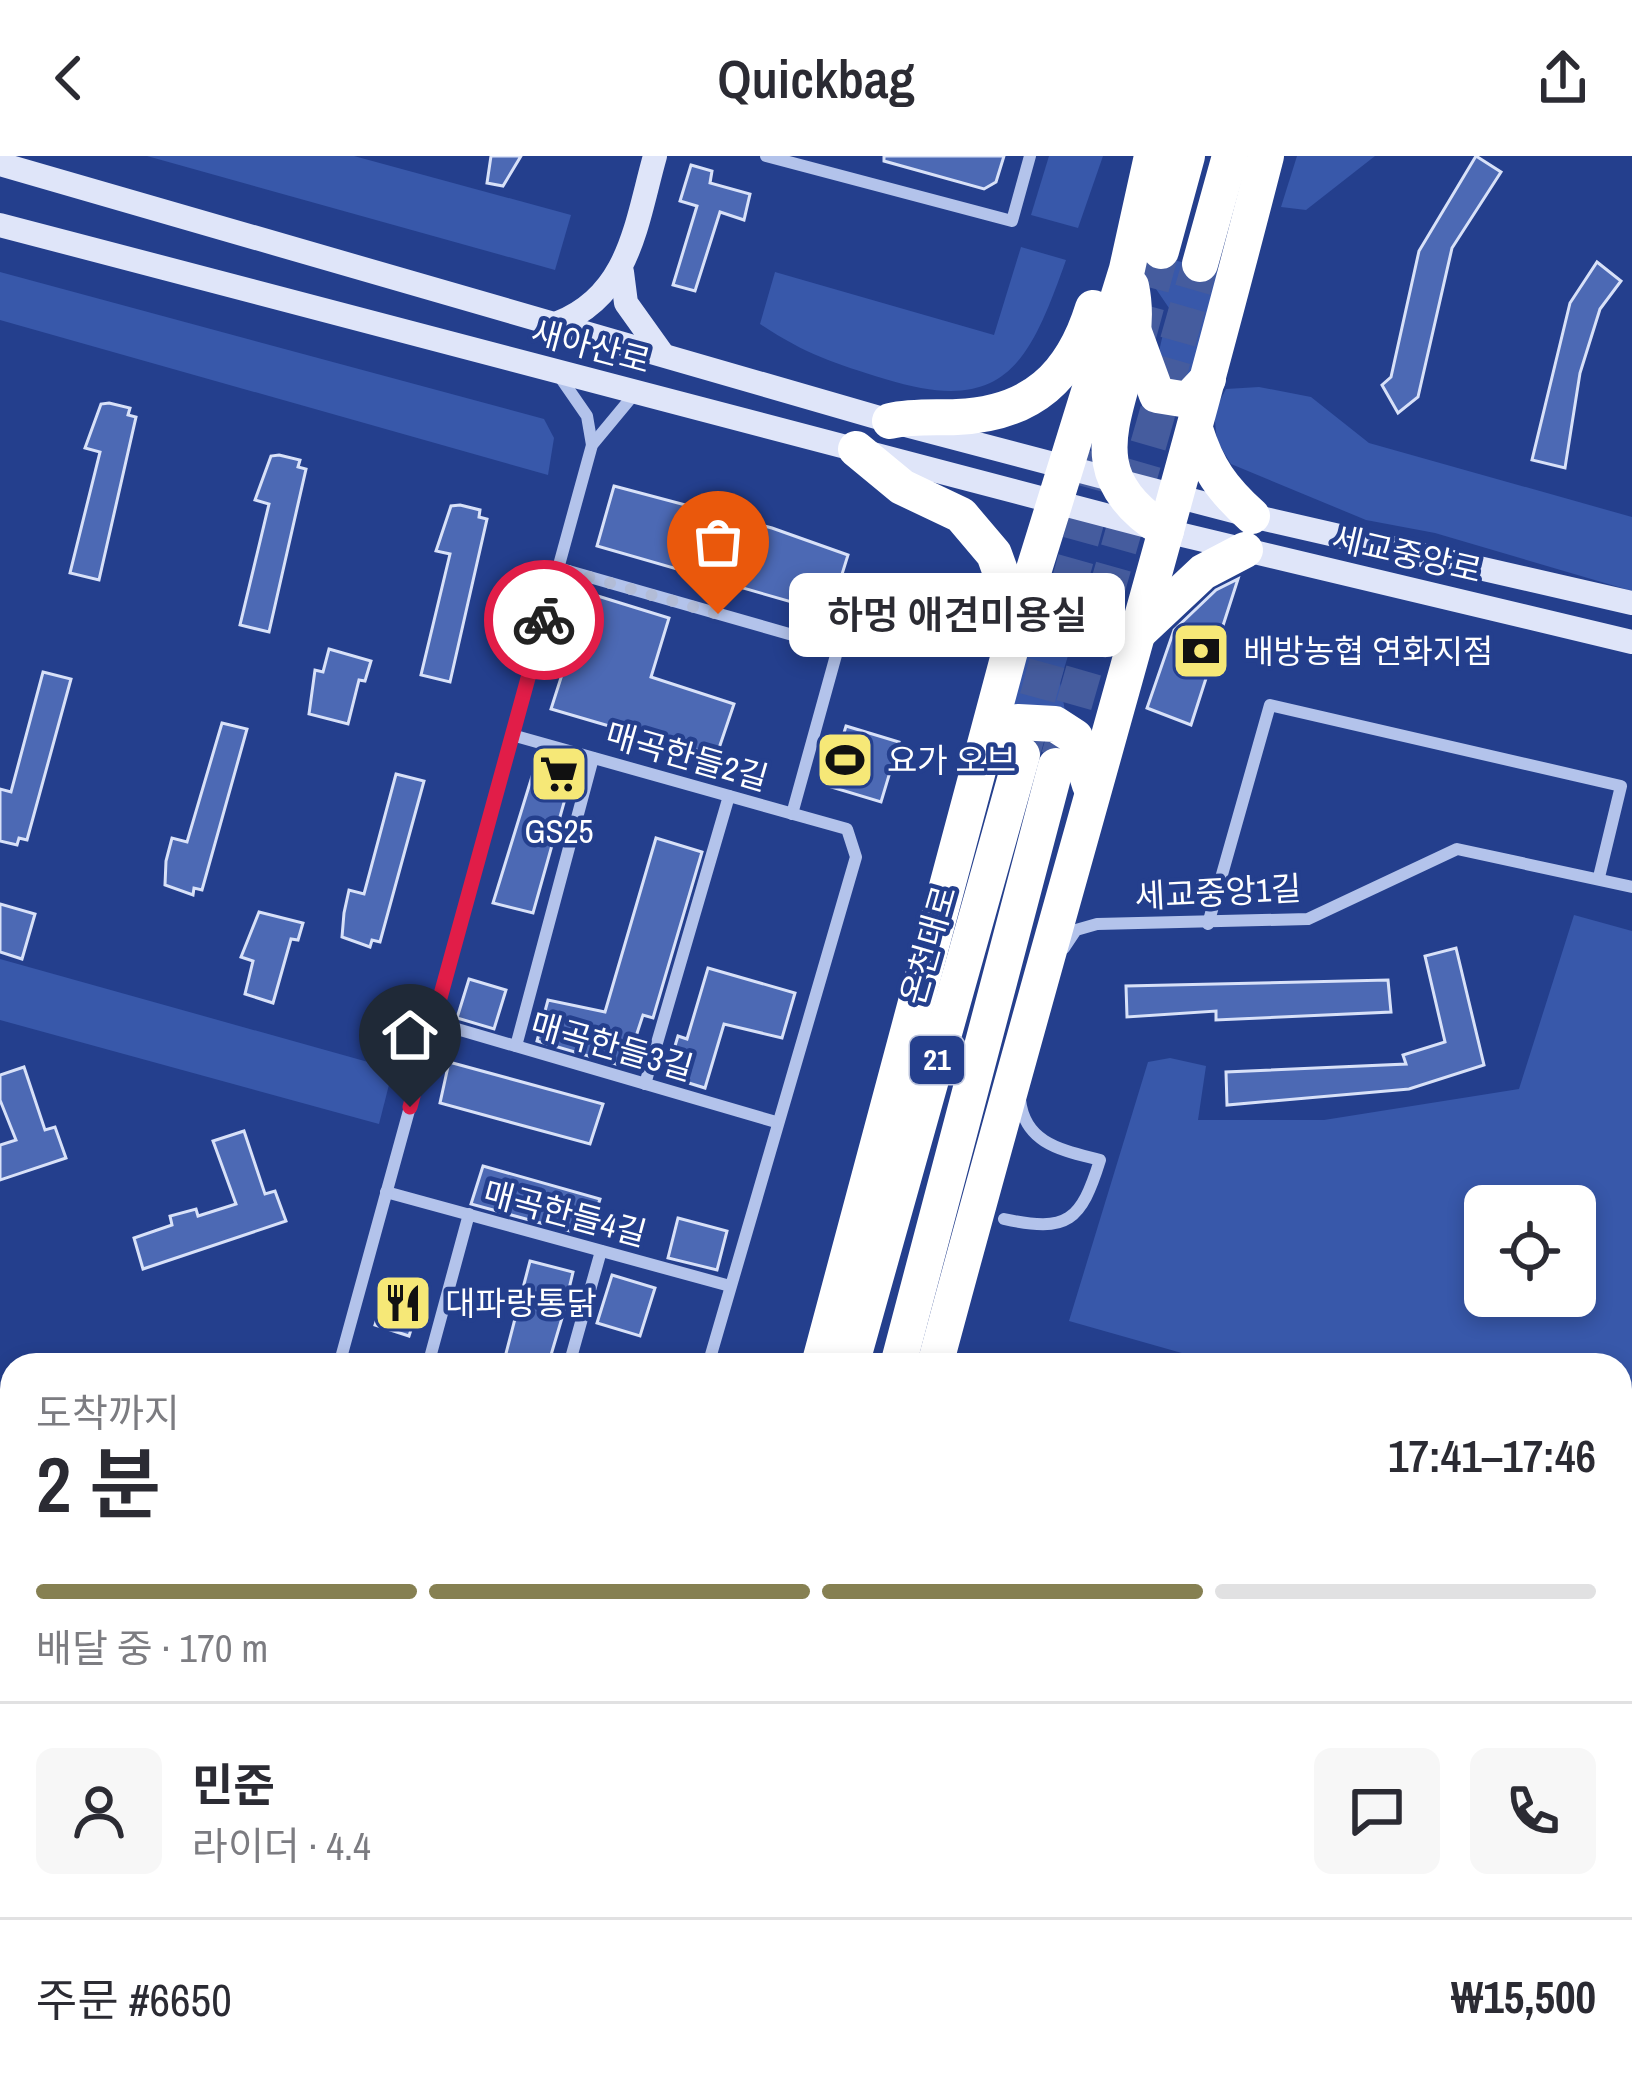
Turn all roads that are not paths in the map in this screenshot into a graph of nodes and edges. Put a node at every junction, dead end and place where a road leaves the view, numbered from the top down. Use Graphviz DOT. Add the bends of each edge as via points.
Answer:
graph roads {
  1 [pos="656,156"];
  2 [pos="766,156"];
  3 [pos="1030,156"];
  4 [pos="1186,156"];
  5 [pos="1230,156"];
  6 [pos="1265,156"];
  7 [pos="796,160"];
  8 [pos="0,164"];
  9 [pos="1147,173"];
  10 [pos="0,224"];
  11 [pos="1161,251"];
  12 [pos="1200,264"];
  13 [pos="1127,269"];
  14 [pos="622,272"];
  15 [pos="558,323"];
  16 [pos="1135,335"];
  17 [pos="661,352"];
  18 [pos="554,370"];
  19 [pos="1208,379"];
  20 [pos="636,392"];
  21 [pos="890,421"];
  22 [pos="1195,430"];
  23 [pos="592,445"];
  24 [pos="856,449"];
  25 [pos="1068,467"];
  26 [pos="1113,478"];
  27 [pos="1177,495"];
  28 [pos="1057,502"];
  29 [pos="1166,531"];
  30 [pos="1248,533"];
  31 [pos="558,568"];
  32 [pos="1632,603"];
  33 [pos="847,617"];
  34 [pos="1018,621"];
  35 [pos="1135,636"];
  36 [pos="1632,642"];
  37 [pos="838,648"];
  38 [pos="512,735"];
  39 [pos="981,756"];
  40 [pos="592,758"];
  41 [pos="1090,788"];
  42 [pos="728,796"];
  43 [pos="792,814"];
  44 [pos="1599,877"];
  45 [pos="1632,887"];
  46 [pos="1208,924"];
  47 [pos="433,1022"];
  48 [pos="516,1046"];
  49 [pos="645,1084"];
  50 [pos="776,1122"];
  51 [pos="386,1192"];
  52 [pos="993,1205"];
  53 [pos="469,1214"];
  54 [pos="601,1251"];
  55 [pos="730,1286"];
  56 [pos="342,1353"];
  57 [pos="431,1353"];
  58 [pos="572,1353"];
  59 [pos="711,1353"];
  60 [pos="823,1353"];
  61 [pos="855,1353"];
  62 [pos="901,1353"];
  63 [pos="938,1353"];
  1 -- 14 [label="main road, 새아산로"];
  2 -- 7 [label="street"];
  3 -- 7 [label="street" via="1012,221"];
  4 -- 11 [label="highway"];
  5 -- 12 [label="highway"];
  6 -- 19 [label="highway"];
  8 -- 15 [label="main road, 새아산로"];
  9 -- 13 [label="highway"];
  9 -- 21 [label="highway" via="1121,220 1082,345 1058,380 988,413"];
  10 -- 18 [label="main road, 새아산로"];
  13 -- 16 [label="highway"];
  13 -- 25 [label="highway"];
  14 -- 15 [label="main road, 새아산로" via="584,313"];
  14 -- 17 [label="main road, 새아산로" via="626,303"];
  15 -- 17 [label="main road, 새아산로"];
  16 -- 19 [label="highway" via="1157,395 1188,400"];
  16 -- 26 [label="highway" via="1107,438"];
  17 -- 21 [label="main road, 새아산로"];
  18 -- 20 [label="main road, 새아산로"];
  18 -- 23 [label="street" via="586,416"];
  19 -- 22 [label="highway"];
  20 -- 23 [label="street"];
  20 -- 24 [label="main road, 새아산로"];
  21 -- 25 [label="main road, 새아산로"];
  22 -- 27 [label="highway"];
  22 -- 30 [label="highway"];
  23 -- 31 [label="street"];
  24 -- 28 [label="main road, 새아산로"];
  24 -- 34 [label="highway" via="902,487 961,515 1001,567"];
  25 -- 26 [label="main road, 새아산로"];
  25 -- 28 [label="highway"];
  26 -- 27 [label="main road, 새아산로"];
  26 -- 29 [label="highway" via="1144,518"];
  27 -- 29 [label="highway"];
  27 -- 30 [label="main road, 세교중앙로"];
  28 -- 29 [label="main road, 새아산로"];
  28 -- 34 [label="highway"];
  29 -- 30 [label="main road, 세교중앙로"];
  29 -- 35 [label="highway"];
  30 -- 32 [label="main road, 세교중앙로"];
  30 -- 35 [label="highway"];
  30 -- 36 [label="main road, 세교중앙로"];
  31 -- 37 [label="street"];
  31 -- 38 [label="street"];
  33 -- 37 [label="street"];
  34 -- 39 [label="highway"];
  35 -- 41 [label="highway"];
  37 -- 43 [label="street"];
  38 -- 40 [label="street, 매곡한들2길"];
  38 -- 47 [label="street"];
  39 -- 41 [label="highway" via="1018,722 1055,724 1075,737"];
  39 -- 60 [label="highway"];
  40 -- 42 [label="street, 매곡한들2길"];
  40 -- 48 [label="street"];
  41 -- 52 [label="highway"];
  42 -- 43 [label="street, 매곡한들2길"];
  42 -- 49 [label="street"];
  43 -- 50 [label="street, 매곡한들2길" via="847,830 856,857"];
  44 -- 45 [label="street, 세교중앙1길"];
  44 -- 46 [label="street, 세교중앙1길" via="1457,849 1308,919"];
  44 -- 46 [label="street" via="1621,786 1270,705"];
  46 -- 52 [label="street, 세교중앙1길" via="1097,924 1066,943 1020,1097 1023,1121 1037,1139 1100,1160 1086,1205 1070,1218 1044,1228"];
  47 -- 48 [label="street, 매곡한들3길"];
  47 -- 51 [label="street"];
  48 -- 49 [label="street, 매곡한들3길"];
  49 -- 50 [label="street, 매곡한들3길"];
  50 -- 55 [label="street"];
  51 -- 53 [label="street, 매곡한들4길"];
  51 -- 56 [label="street"];
  52 -- 63 [label="highway" via="969,1236"];
  53 -- 54 [label="street, 매곡한들4길"];
  53 -- 57 [label="street"];
  54 -- 55 [label="street, 매곡한들4길"];
  54 -- 58 [label="street"];
  55 -- 59 [label="street"];
  61 -- 62 [label="highway, 온천대로 / 21" via="1039,761"];
}
